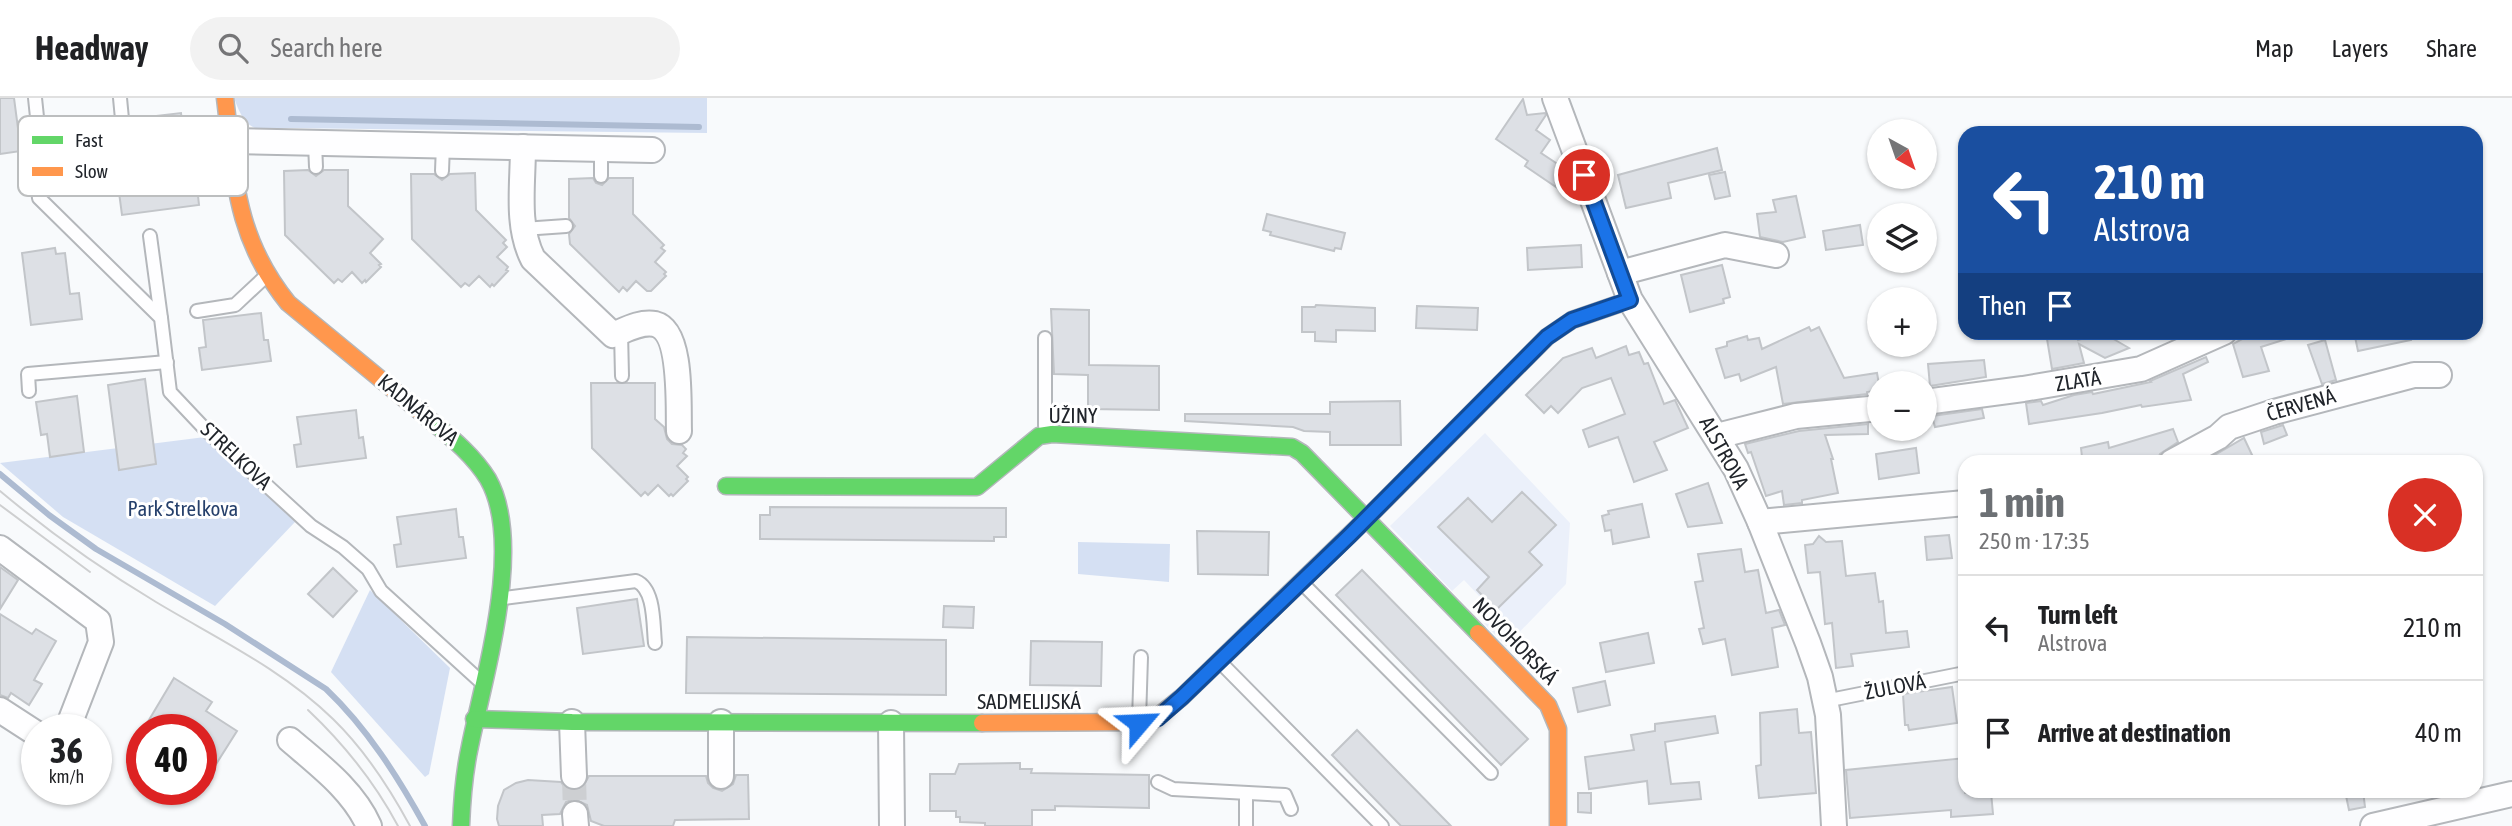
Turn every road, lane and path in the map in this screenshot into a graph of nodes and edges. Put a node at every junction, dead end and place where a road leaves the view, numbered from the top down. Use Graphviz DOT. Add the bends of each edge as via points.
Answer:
graph roads {
  1 [pos="35,98"];
  2 [pos="120,98"];
  3 [pos="225,98"];
  4 [pos="1555,98"];
  5 [pos="37,116"];
  6 [pos="122,116"];
  7 [pos="228,116"];
  8 [pos="248,144"];
  9 [pos="443,145"];
  10 [pos="523,147"];
  11 [pos="601,149"];
  12 [pos="652,150"];
  13 [pos="442,172"];
  14 [pos="601,176"];
  15 [pos="39,196"];
  16 [pos="239,196"];
  17 [pos="566,226"];
  18 [pos="523,229"];
  19 [pos="150,236"];
  20 [pos="1776,255"];
  21 [pos="1620,273"];
  22 [pos="266,276"];
  23 [pos="1630,300"];
  24 [pos="197,310"];
  25 [pos="161,318"];
  26 [pos="621,332"];
  27 [pos="1045,338"];
  28 [pos="2206,340"];
  29 [pos="167,362"];
  30 [pos="622,376"];
  31 [pos="2439,376"];
  32 [pos="29,391"];
  33 [pos="1937,400"];
  34 [pos="1867,409"];
  35 [pos="679,430"];
  36 [pos="1052,434"];
  37 [pos="1717,436"];
  38 [pos="2185,455"];
  39 [pos="726,486"];
  40 [pos="1958,504"];
  41 [pos="1366,519"];
  42 [pos="1760,522"];
  43 [pos="0,548"];
  44 [pos="1301,583"];
  45 [pos="500,599"];
  46 [pos="656,643"];
  47 [pos="1140,657"];
  48 [pos="1219,662"];
  49 [pos="1958,674"];
  50 [pos="483,684"];
  51 [pos="1825,701"];
  52 [pos="0,710"];
  53 [pos="73,714"];
  54 [pos="474,719"];
  55 [pos="572,722"];
  56 [pos="721,722"];
  57 [pos="891,723"];
  58 [pos="1139,723"];
  59 [pos="21,724"];
  60 [pos="290,740"];
  61 [pos="1491,773"];
  62 [pos="574,776"];
  63 [pos="721,776"];
  64 [pos="1158,782"];
  65 [pos="1246,793"];
  66 [pos="2512,794"];
  67 [pos="1292,809"];
  68 [pos="369,826"];
  69 [pos="461,826"];
  70 [pos="892,826"];
  71 [pos="1246,826"];
  72 [pos="1382,826"];
  73 [pos="1558,826"];
  74 [pos="1834,826"];
  75 [pos="2373,826"];
  1 -- 5 [label="lane"];
  2 -- 6 [label="lane"];
  3 -- 7 [label="street, KADNÁROVA"];
  4 -- 21 [label="street, ALSTROVA"];
  8 -- 9 [label="street" via="316,155"];
  9 -- 10 [label="street"];
  9 -- 13 [label="lane"];
  10 -- 11 [label="street"];
  10 -- 18 [label="street"];
  11 -- 12 [label="street"];
  11 -- 14 [label="lane"];
  15 -- 25 [label="lane"];
  16 -- 22 [label="street, KADNÁROVA" via="243,228"];
  17 -- 18 [label="lane"];
  18 -- 26 [label="street" via="533,259 613,335"];
  19 -- 25 [label="lane, STRELKOVA"];
  20 -- 21 [label="street" via="1725,245"];
  21 -- 23 [label="street, ALSTROVA"];
  22 -- 24 [label="lane" via="235,304"];
  22 -- 45 [label="street, KADNÁROVA" via="288,303 441,427 477,463 496,500 505,546"];
  23 -- 37 [label="street, ALSTROVA"];
  23 -- 41 [label="street, SADMELIJSKÁ" via="1572,320 1547,337"];
  25 -- 29 [label="lane, STRELKOVA"];
  26 -- 30 [label="lane"];
  26 -- 35 [label="street" via="654,324 670,335 676,355"];
  27 -- 36 [label="lane" via="1045,426"];
  28 -- 33 [label="street, ZLATÁ" via="2141,369"];
  29 -- 32 [label="lane" via="28,374"];
  29 -- 50 [label="lane, STRELKOVA" via="170,392 204,427 311,526 368,569 381,592"];
  31 -- 38 [label="street, ČERVENÁ" via="2414,375 2274,412 2229,427"];
  34 -- 37 [label="street" via="1796,416"];
  36 -- 39 [label="street, ÚŽINY" via="1039,436 977,487"];
  36 -- 41 [label="street, ÚŽINY" via="1289,446 1302,453"];
  37 -- 42 [label="street, ALSTROVA"];
  40 -- 42 [label="street"];
  41 -- 44 [label="street, SADMELIJSKÁ"];
  41 -- 73 [label="street, NOVOHORSKÁ" via="1552,712 1558,729"];
  42 -- 51 [label="street, ALSTROVA" via="1808,643"];
  43 -- 53 [label="street" via="98,621 101,642"];
  44 -- 48 [label="street, SADMELIJSKÁ"];
  44 -- 61 [label="lane"];
  45 -- 46 [label="lane" via="636,581 648,592"];
  45 -- 50 [label="street, KADNÁROVA"];
  47 -- 58 [label="lane"];
  48 -- 58 [label="street, SADMELIJSKÁ" via="1160,717"];
  48 -- 72 [label="lane"];
  49 -- 51 [label="lane, ŽULOVÁ"];
  50 -- 54 [label="street, KADNÁROVA"];
  51 -- 74 [label="street, ALSTROVA"];
  52 -- 59 [label="street"];
  54 -- 55 [label="street, SADMELIJSKÁ"];
  54 -- 69 [label="street, KADNÁROVA"];
  55 -- 56 [label="street, SADMELIJSKÁ"];
  55 -- 62 [label="street"];
  56 -- 57 [label="street, SADMELIJSKÁ"];
  56 -- 63 [label="street"];
  57 -- 58 [label="street, SADMELIJSKÁ"];
  57 -- 70 [label="street"];
  60 -- 68 [label="street" via="347,792"];
  64 -- 65 [label="lane" via="1173,789"];
  65 -- 67 [label="lane" via="1285,795"];
  65 -- 71 [label="lane"];
  66 -- 75 [label="street"];
}
